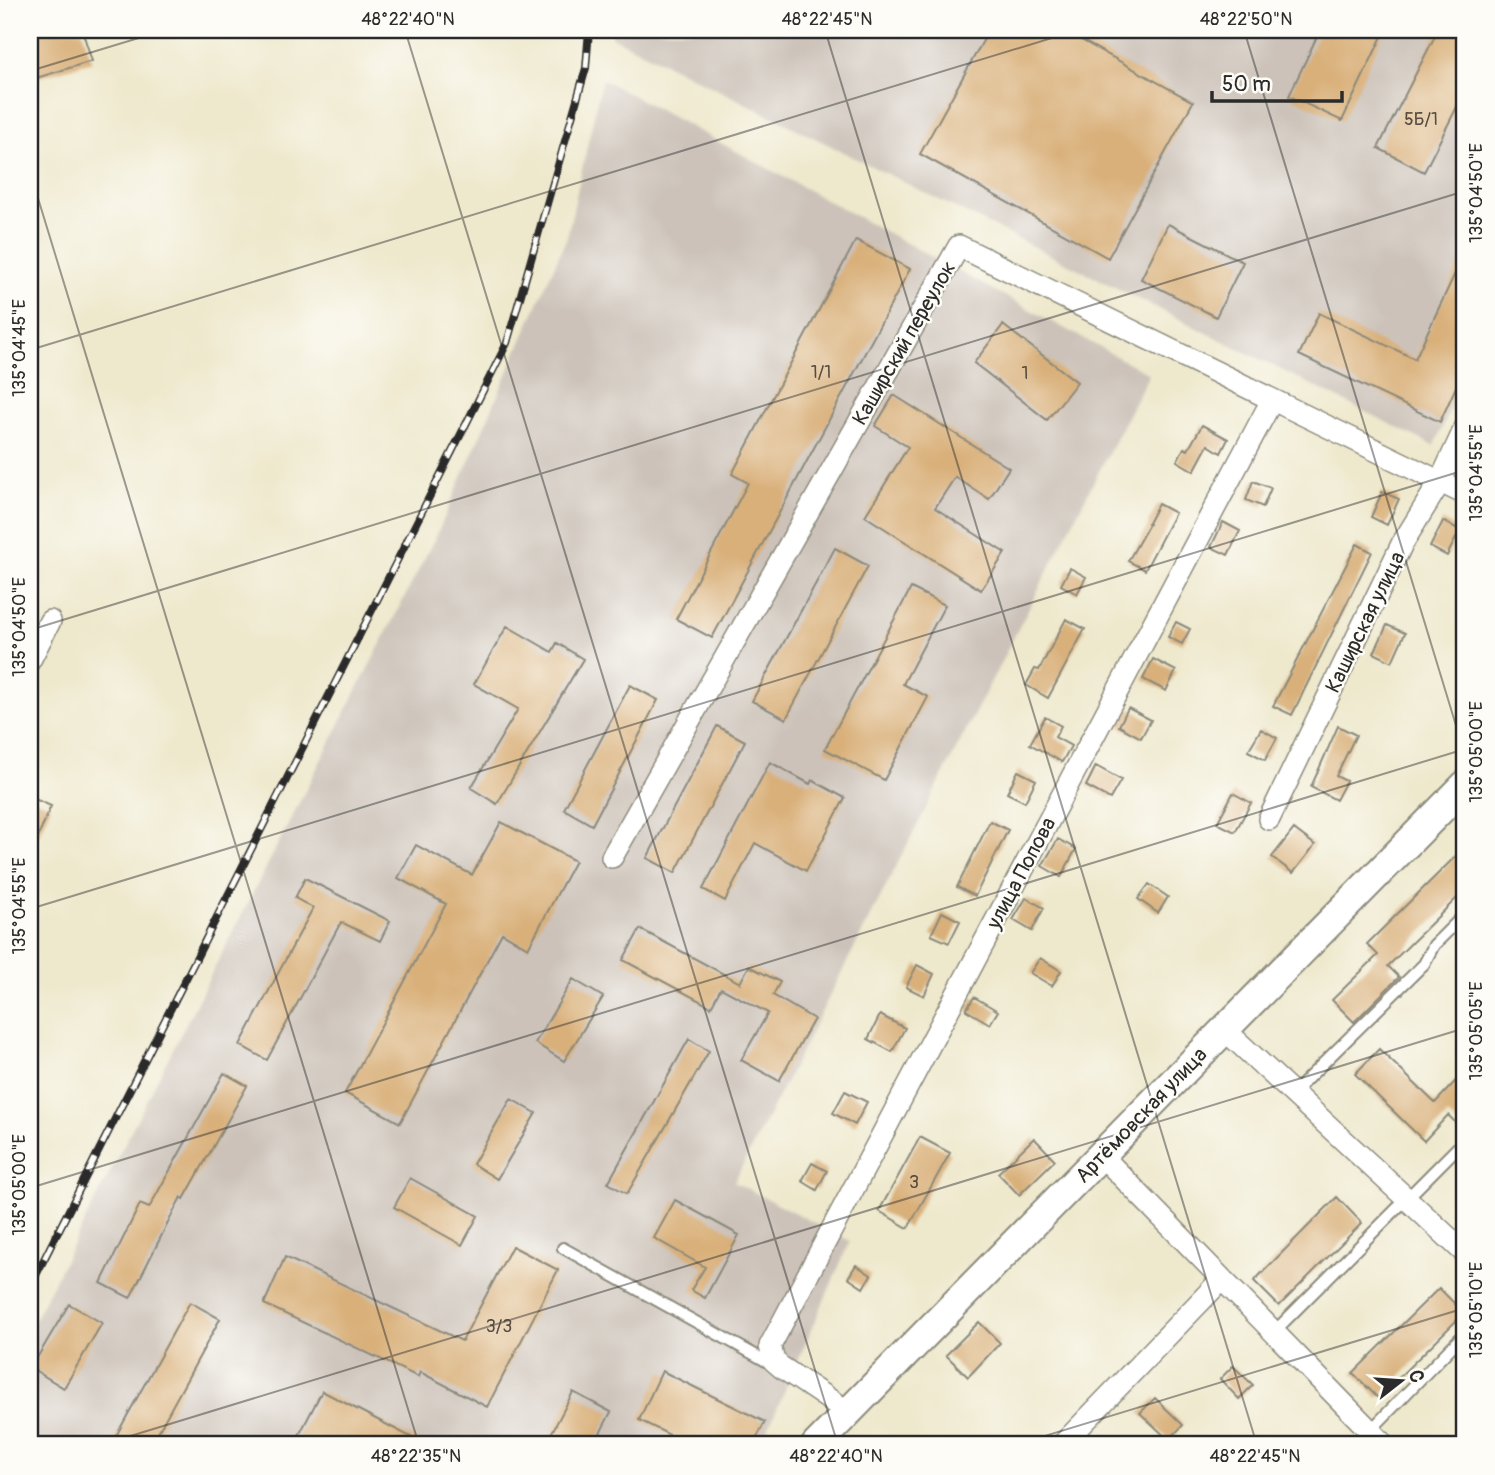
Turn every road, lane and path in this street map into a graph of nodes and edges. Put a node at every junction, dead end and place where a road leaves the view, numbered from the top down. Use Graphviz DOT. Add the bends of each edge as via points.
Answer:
graph roads {
  1 [pos="1272,400"];
  2 [pos="1465,428"];
  3 [pos="1440,482"];
  4 [pos="1465,495"];
  5 [pos="50,621"];
  6 [pos="30,660"];
  7 [pos="1465,785"];
  8 [pos="1269,819"];
  9 [pos="612,857"];
  10 [pos="1465,914"];
  11 [pos="1225,1030"];
  12 [pos="1293,1093"];
  13 [pos="1465,1140"];
  14 [pos="1101,1155"];
  15 [pos="1407,1199"];
  16 [pos="563,1248"];
  17 [pos="1465,1253"];
  18 [pos="1222,1279"];
  19 [pos="1274,1332"];
  20 [pos="1465,1333"];
  21 [pos="797,1378"];
  22 [pos="848,1412"];
  23 [pos="1377,1438"];
  24 [pos="816,1445"];
  25 [pos="1062,1445"];
  1 -- 3 [label="street, Каширский переулок"];
  1 -- 9 [label="street, Каширский переулок" via="959,246"];
  1 -- 21 [label="street, улица Попова" via="770,1346 774,1360"];
  2 -- 3 [label="street, Каширская улица"];
  3 -- 4 [label="street, Каширский переулок"];
  3 -- 8 [label="street, Каширская улица" via="1402,544"];
  5 -- 6 [label="street"];
  7 -- 11 [label="street, Артёмовская улица"];
  10 -- 12 [label="lane" via="1434,945 1424,964"];
  11 -- 12 [label="street"];
  11 -- 14 [label="street, Артёмовская улица"];
  12 -- 15 [label="street"];
  13 -- 15 [label="lane"];
  14 -- 18 [label="street"];
  14 -- 22 [label="street, Артёмовская улица"];
  15 -- 17 [label="street"];
  15 -- 19 [label="lane"];
  16 -- 21 [label="lane"];
  18 -- 19 [label="street"];
  18 -- 25 [label="street"];
  19 -- 23 [label="street"];
  20 -- 23 [label="lane"];
  21 -- 22 [label="street"];
  22 -- 24 [label="street, Артёмовская улица"];
}
